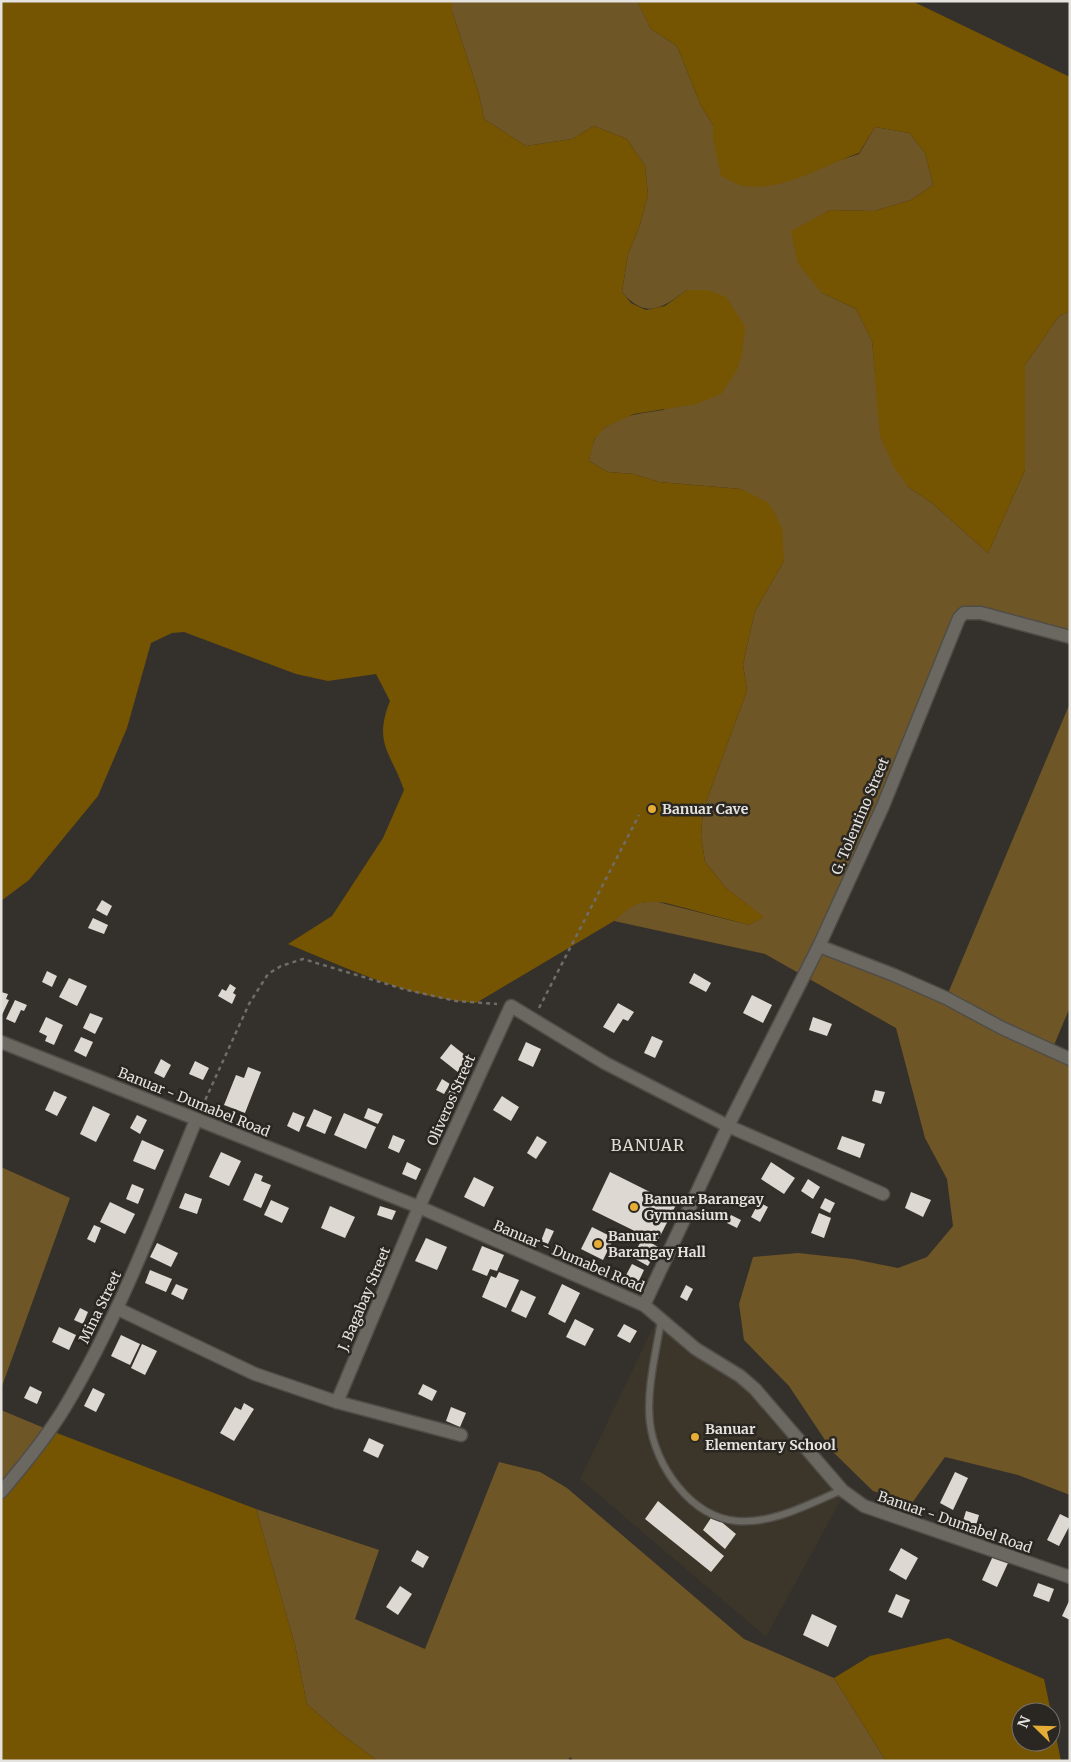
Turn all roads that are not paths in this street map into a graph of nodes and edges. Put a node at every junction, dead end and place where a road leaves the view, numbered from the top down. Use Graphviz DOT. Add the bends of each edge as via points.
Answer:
graph roads {
  1 [pos="1070,637"];
  2 [pos="819,946"];
  3 [pos="1,1042"];
  4 [pos="1070,1059"];
  5 [pos="196,1120"];
  6 [pos="728,1126"];
  7 [pos="883,1194"];
  8 [pos="419,1207"];
  9 [pos="644,1305"];
  10 [pos="118,1309"];
  11 [pos="662,1320"];
  12 [pos="337,1402"];
  13 [pos="462,1435"];
  14 [pos="842,1490"];
  15 [pos="1,1492"];
  16 [pos="1070,1577"];
  1 -- 2 [label="street, G. Tolentino Street" via="981,613 964,613 958,618 883,806"];
  2 -- 4 [label="street" via="946,998"];
  2 -- 6 [label="street, G. Tolentino Street"];
  3 -- 5 [label="street, Banuar - Dumabel Road"];
  5 -- 8 [label="street, Banuar - Dumabel Road"];
  5 -- 10 [label="street, Mina Street"];
  6 -- 7 [label="street"];
  6 -- 8 [label="street, Oliveros Street" via="605,1063 511,1006"];
  6 -- 9 [label="street, G. Tolentino Street"];
  8 -- 9 [label="street, Banuar - Dumabel Road"];
  8 -- 12 [label="street, J. Bagabay Street"];
  9 -- 11 [label="street, Banuar - Dumabel Road"];
  10 -- 12 [label="street" via="255,1374"];
  10 -- 15 [label="street, Mina Street" via="65,1407"];
  11 -- 14 [label="street, Banuar - Dumabel Road" via="696,1349 755,1389"];
  11 -- 14 [label="lane" via="652,1376 649,1422 656,1450 684,1494 701,1507 737,1521 784,1515"];
  12 -- 13 [label="street"];
  14 -- 16 [label="street, Banuar - Dumabel Road" via="864,1506 886,1515"];
}
